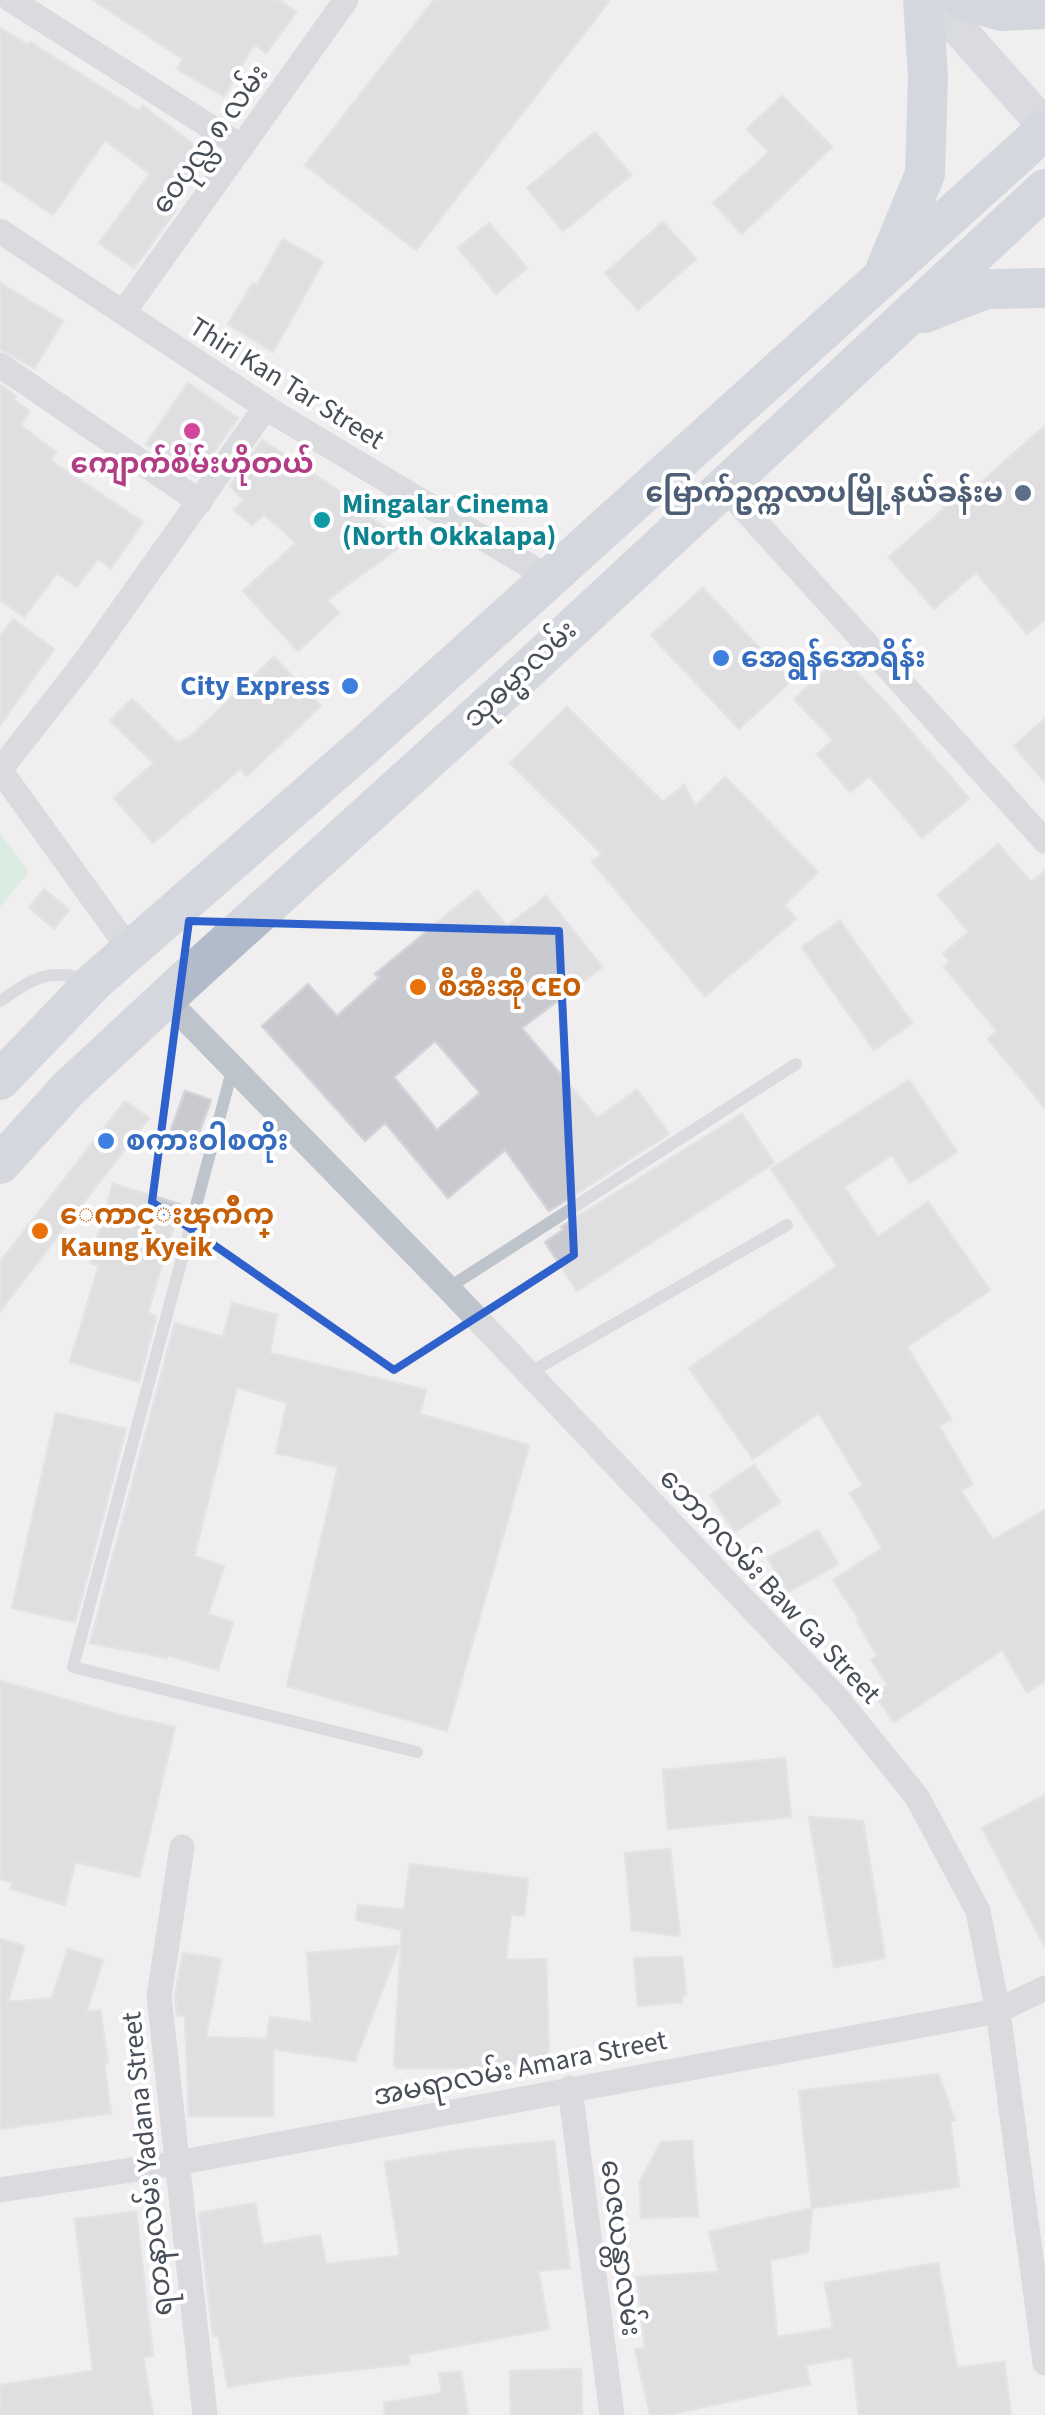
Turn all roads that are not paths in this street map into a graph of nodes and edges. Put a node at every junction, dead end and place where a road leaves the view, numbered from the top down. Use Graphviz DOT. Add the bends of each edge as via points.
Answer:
graph roads {
  1 [pos="11,0"];
  2 [pos="923,0"];
  3 [pos="933,0"];
  4 [pos="963,0"];
  5 [pos="338,3"];
  6 [pos="1045,9"];
  7 [pos="1045,128"];
  8 [pos="242,147"];
  9 [pos="1045,189"];
  10 [pos="0,232"];
  11 [pos="877,284"];
  12 [pos="1045,288"];
  13 [pos="123,313"];
  14 [pos="908,320"];
  15 [pos="0,365"];
  16 [pos="266,407"];
  17 [pos="724,488"];
  18 [pos="200,502"];
  19 [pos="542,582"];
  20 [pos="0,770"];
  21 [pos="1045,841"];
  22 [pos="130,950"];
  23 [pos="95,981"];
  24 [pos="166,999"];
  25 [pos="0,1001"];
  26 [pos="796,1064"];
  27 [pos="233,1065"];
  28 [pos="0,1080"];
  29 [pos="0,1164"];
  30 [pos="787,1225"];
  31 [pos="448,1288"];
  32 [pos="529,1374"];
  33 [pos="417,1752"];
  34 [pos="182,1847"];
  35 [pos="1045,1988"];
  36 [pos="998,2011"];
  37 [pos="570,2088"];
  38 [pos="177,2164"];
  39 [pos="0,2190"];
  40 [pos="1045,2364"];
  41 [pos="204,2415"];
  42 [pos="612,2415"];
  1 -- 8 [label="street"];
  2 -- 11 [label="main road" via="925,174"];
  3 -- 7 [label="main road"];
  4 -- 6 [label="main road" via="1002,12"];
  5 -- 8 [label="street, ဝေပုလ္လ ၈ လမ်း"];
  7 -- 11 [label="main road, သုဓမ္မာလမ်း"];
  8 -- 13 [label="street, ဝေပုလ္လ ၈ လမ်း"];
  9 -- 14 [label="main road, သုဓမ္မာလမ်း"];
  10 -- 13 [label="street, Thiri Kan Tar Street"];
  11 -- 19 [label="main road, သုဓမ္မာလမ်း"];
  12 -- 14 [label="main road" via="986,289"];
  13 -- 16 [label="street, Thiri Kan Tar Street"];
  14 -- 17 [label="main road, သုဓမ္မာလမ်း"];
  15 -- 18 [label="street"];
  16 -- 18 [label="street"];
  16 -- 19 [label="street, Thiri Kan Tar Street"];
  17 -- 21 [label="street"];
  17 -- 24 [label="main road, သုဓမ္မာလမ်း"];
  18 -- 20 [label="street"];
  19 -- 22 [label="main road, သုဓမ္မာလမ်း"];
  20 -- 22 [label="street"];
  22 -- 23 [label="main road, သုဓမ္မာလမ်း"];
  23 -- 25 [label="lane" via="37,976"];
  23 -- 28 [label="main road, သုဓမ္မာလမ်း"];
  24 -- 27 [label="street, ဘောဂလမ်း Baw Ga Street"];
  24 -- 29 [label="main road, သုဓမ္မာလမ်း" via="69,1088"];
  26 -- 31 [label="lane"];
  27 -- 31 [label="street, ဘောဂလမ်း Baw Ga Street"];
  27 -- 33 [label="lane" via="74,1667"];
  30 -- 32 [label="lane"];
  31 -- 32 [label="street, ဘောဂလမ်း Baw Ga Street"];
  32 -- 36 [label="street, ဘောဂလမ်း Baw Ga Street" via="838,1698 917,1797 978,1911"];
  34 -- 38 [label="street, ရတနာလမ်း Yadana Street" via="159,1996"];
  35 -- 36 [label="street, အမရာလမ်း Amara Street"];
  36 -- 37 [label="street, အမရာလမ်း Amara Street"];
  36 -- 40 [label="street, ဘောဂလမ်း Baw Ga Street"];
  37 -- 38 [label="street, အမရာလမ်း Amara Street"];
  37 -- 42 [label="street, ဝေဇယန္တာလမ်း"];
  38 -- 39 [label="street, အမရာလမ်း Amara Street"];
  38 -- 41 [label="street, ရတနာလမ်း Yadana Street"];
}
